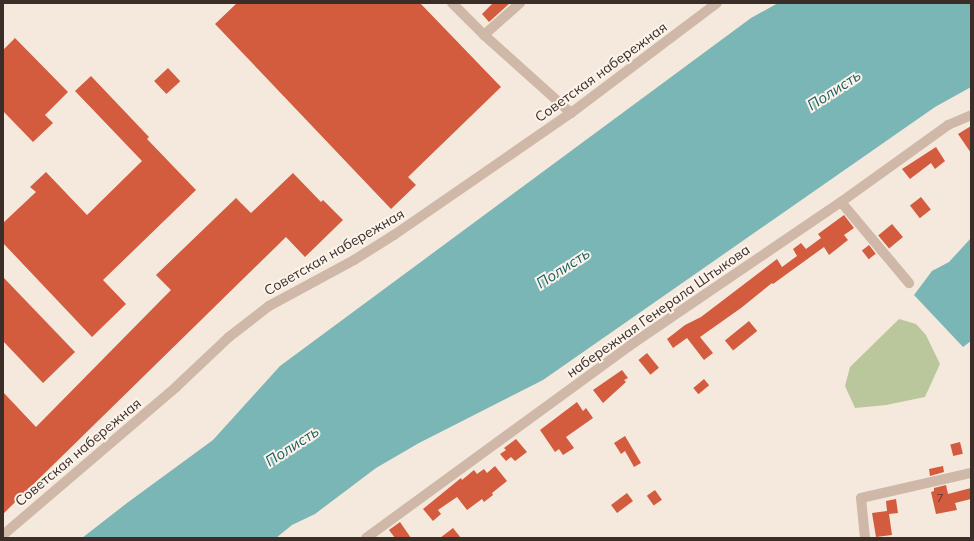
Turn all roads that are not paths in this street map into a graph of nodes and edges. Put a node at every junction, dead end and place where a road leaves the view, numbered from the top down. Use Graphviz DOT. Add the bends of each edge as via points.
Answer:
graph roads {
  1 [pos="452,3"];
  2 [pos="520,3"];
  3 [pos="718,3"];
  4 [pos="484,35"];
  5 [pos="571,113"];
  6 [pos="971,115"];
  7 [pos="841,202"];
  8 [pos="909,283"];
  9 [pos="971,473"];
  10 [pos="3,535"];
  11 [pos="366,538"];
  12 [pos="865,538"];
  1 -- 4 [label="street"];
  2 -- 4 [label="street"];
  3 -- 5 [label="street, Советская набережная"];
  4 -- 5 [label="street"];
  5 -- 10 [label="street, Советская набережная" via="394,235 269,306 229,337 176,387"];
  6 -- 7 [label="street, набережная Генерала Штыкова" via="948,125"];
  7 -- 8 [label="street"];
  7 -- 11 [label="street, набережная Генерала Штыкова" via="629,346"];
  9 -- 12 [label="street" via="861,498"];
}
